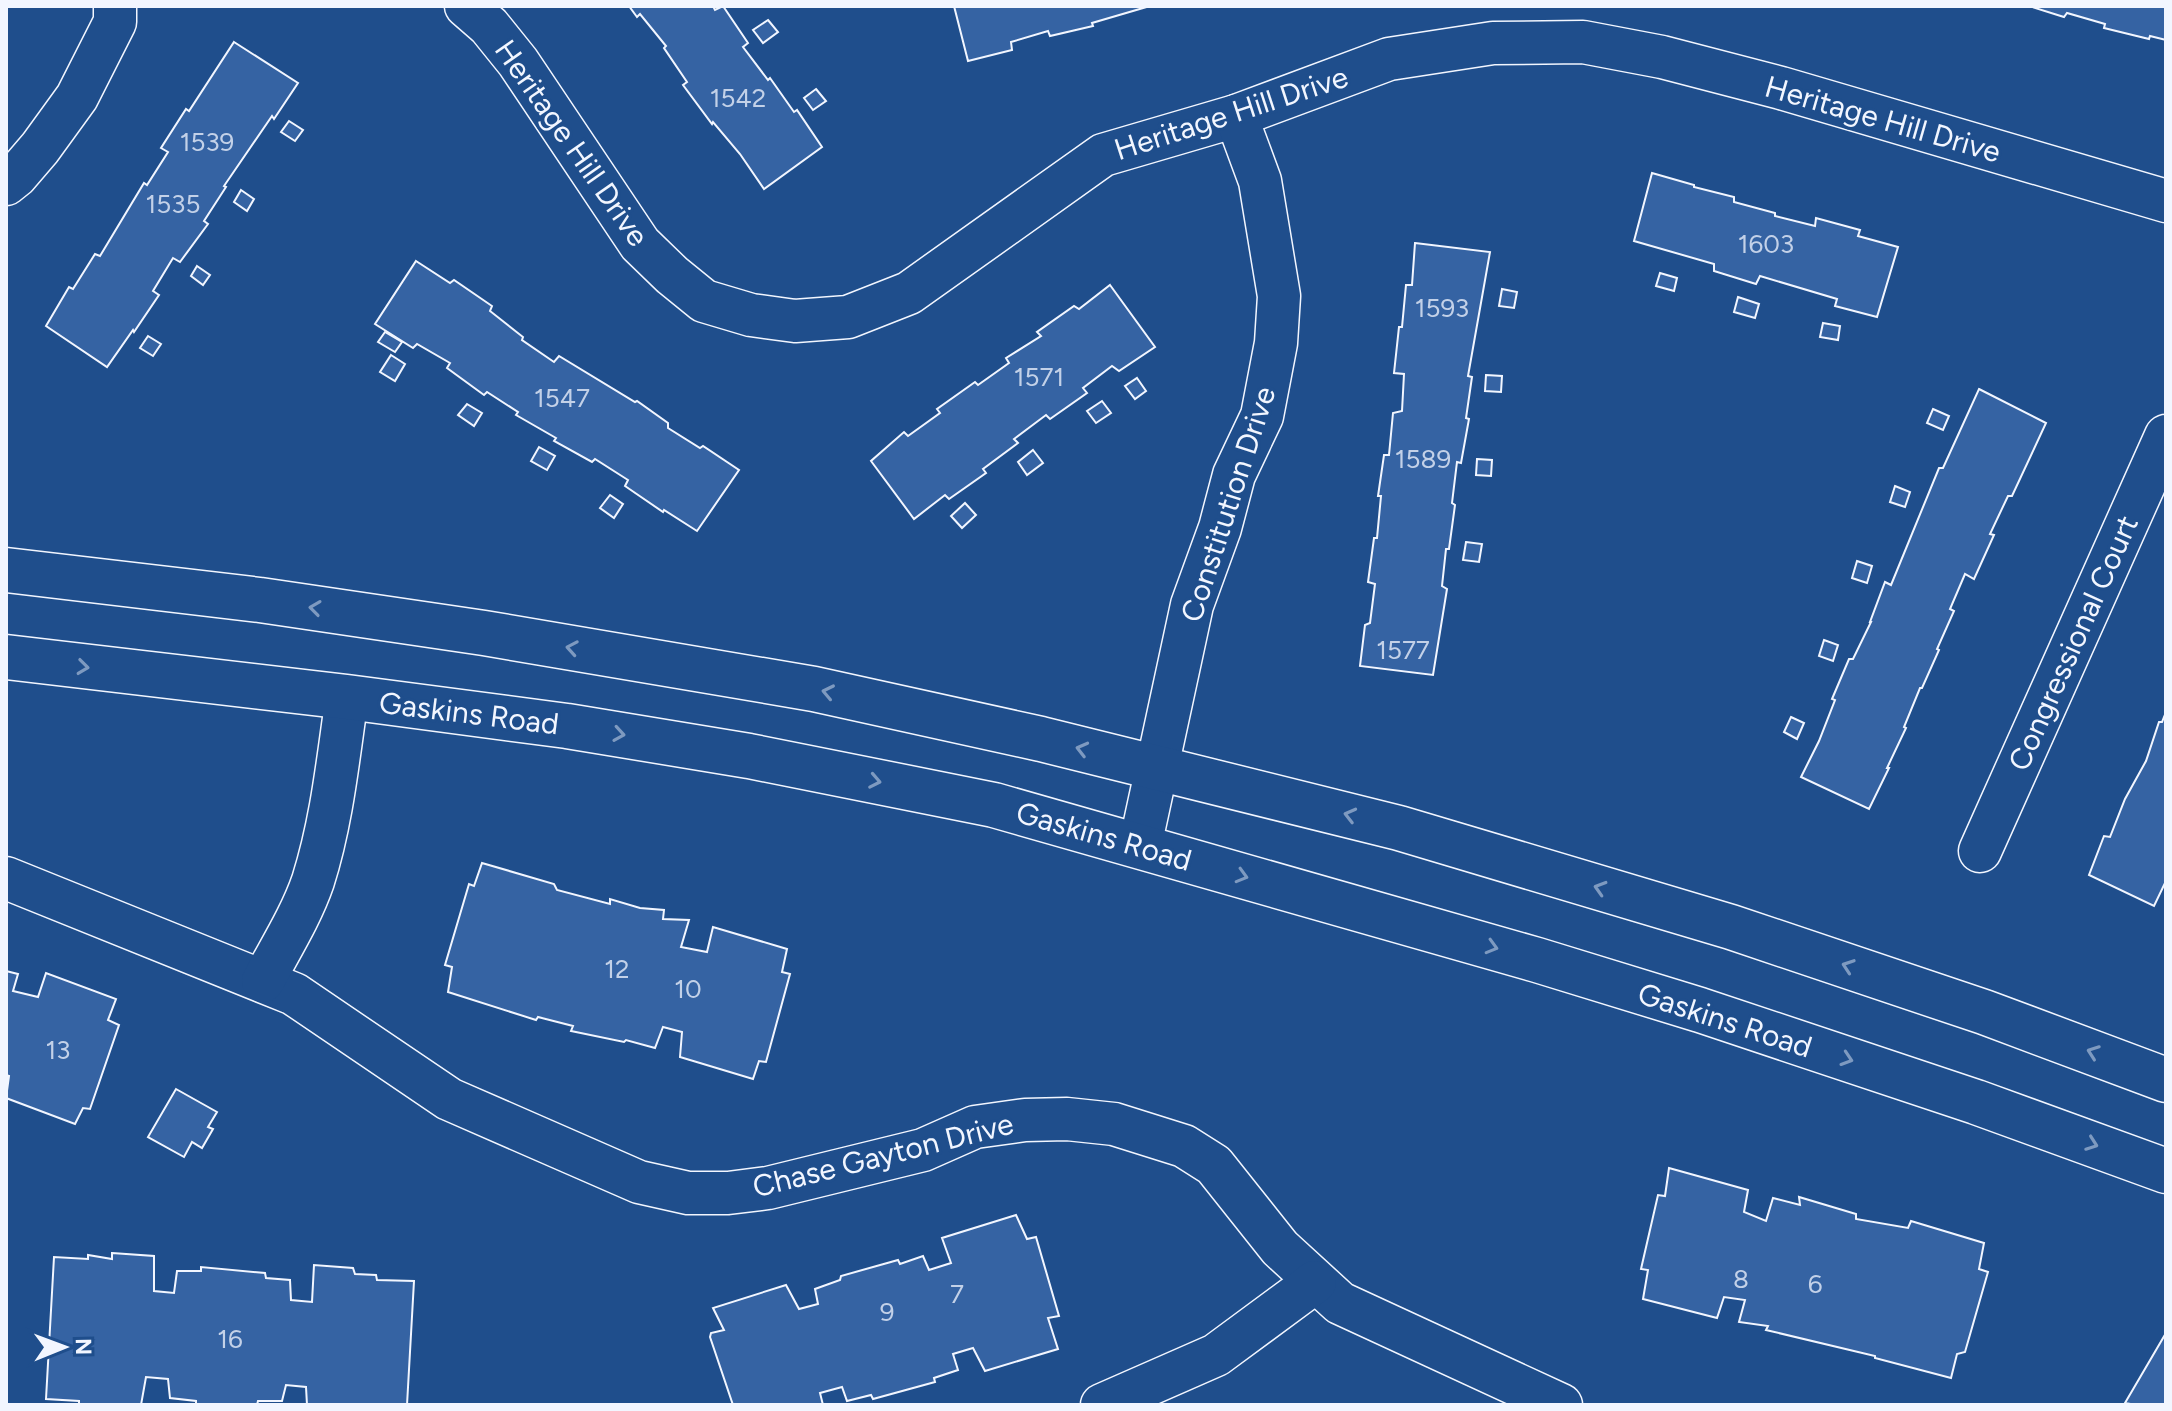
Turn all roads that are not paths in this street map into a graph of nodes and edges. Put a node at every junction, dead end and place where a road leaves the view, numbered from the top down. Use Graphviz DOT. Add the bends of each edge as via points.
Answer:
graph roads {
  1 [pos="115,6"];
  2 [pos="466,6"];
  3 [pos="1236,116"];
  4 [pos="6,184"];
  5 [pos="2166,201"];
  6 [pos="2166,436"];
  7 [pos="6,570"];
  8 [pos="6,657"];
  9 [pos="347,697"];
  10 [pos="1157,768"];
  11 [pos="1140,846"];
  12 [pos="1980,851"];
  13 [pos="6,878"];
  14 [pos="263,981"];
  15 [pos="2166,1080"];
  16 [pos="2166,1171"];
  17 [pos="1315,1282"];
  18 [pos="1102,1405"];
  19 [pos="1561,1405"];
  1 -- 4 [label="street" via="115,22 77,97"];
  2 -- 3 [label="street, Heritage Hill Drive" via="518,62 640,244 704,301 751,315 795,321 848,317 909,293 1103,155"];
  3 -- 5 [label="street, Heritage Hill Drive" via="1389,59 1493,43 1583,42 1781,88"];
  3 -- 10 [label="street, Constitution Drive" via="1260,181 1279,296 1276,343 1262,416 1234,475 1192,605"];
  6 -- 12 [label="street, Congressional Court"];
  10 -- 7 [label="main road, one-way" via="814,689 426,624"];
  8 -- 9 [label="main road, Gaskins Road, one-way"];
  9 -- 11 [label="main road, Gaskins Road, one-way" via="749,756 994,805"];
  9 -- 14 [label="street" via="332,808 312,883"];
  10 -- 11 [label="street, Constitution Drive"];
  15 -- 10 [label="main road, one-way" via="1731,927 1399,828"];
  11 -- 16 [label="main road, Gaskins Road, one-way" via="1700,1010"];
  13 -- 14 [label="street, Chase Gayton Drive"];
  14 -- 17 [label="street, Chase Gayton Drive" via="294,994 449,1099 639,1182 688,1193 768,1188 923,1150 975,1127 1067,1119 1114,1124 1184,1146 1214,1165 1280,1248"];
  17 -- 18 [label="street" via="1216,1355"];
  17 -- 19 [label="street, Chase Gayton Drive" via="1340,1303"];
}
